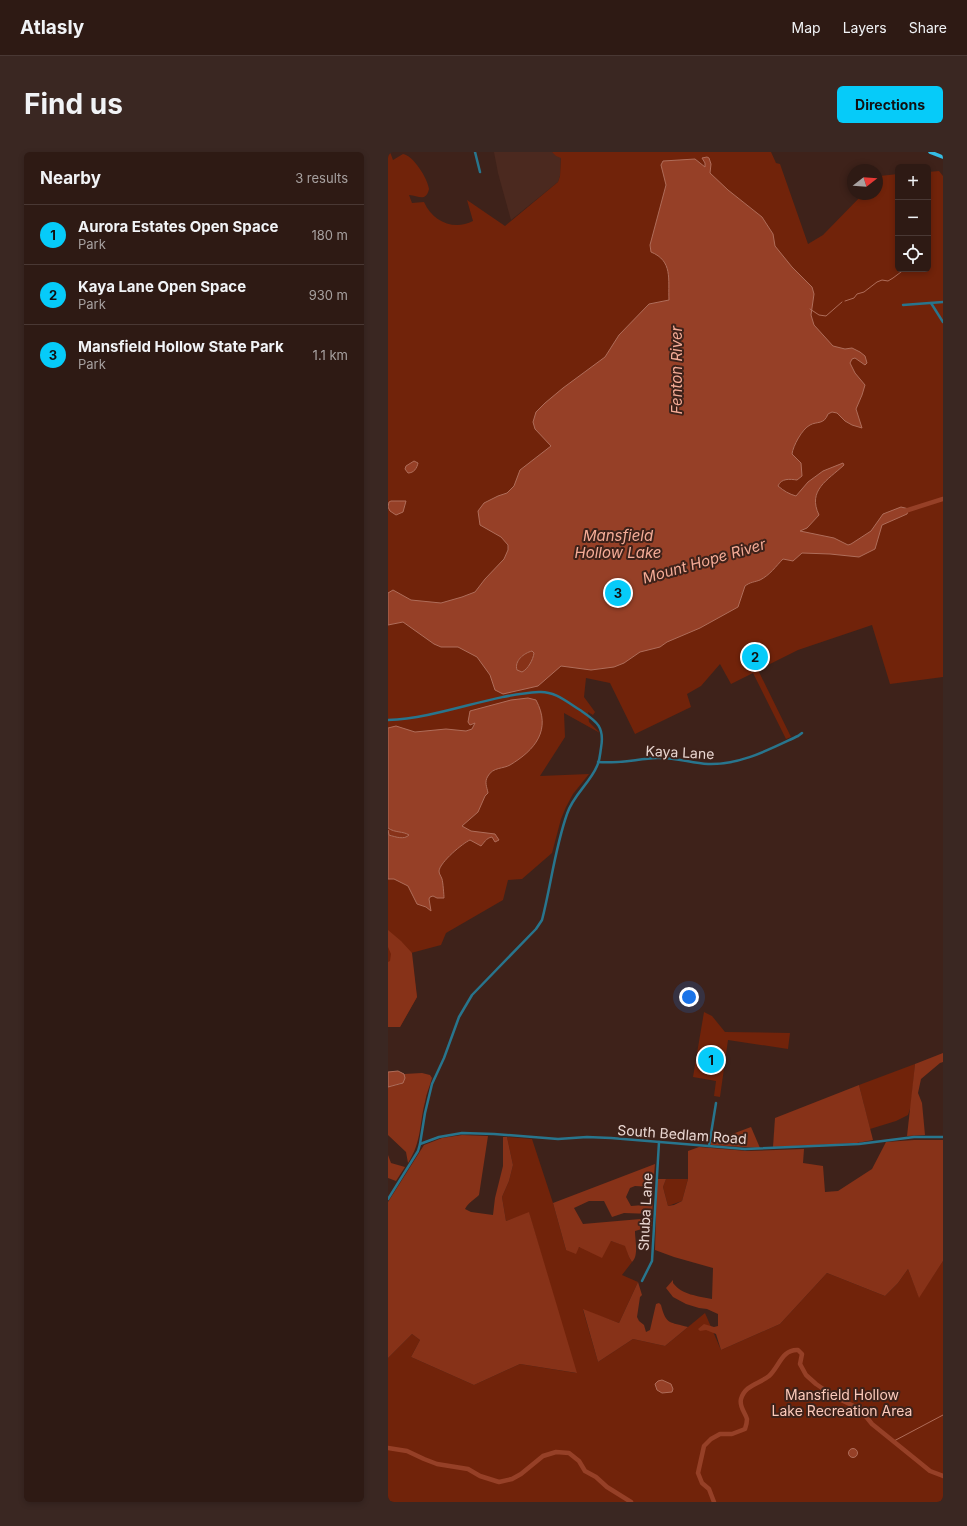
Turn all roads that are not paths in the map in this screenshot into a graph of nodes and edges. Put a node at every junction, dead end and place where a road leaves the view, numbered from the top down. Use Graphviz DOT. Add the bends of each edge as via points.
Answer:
graph roads {
  1 [pos="475,152"];
  2 [pos="930,152"];
  3 [pos="943,157"];
  4 [pos="480,172"];
  5 [pos="943,302"];
  6 [pos="931,303"];
  7 [pos="903,305"];
  8 [pos="943,322"];
  9 [pos="388,720"];
  10 [pos="802,733"];
  11 [pos="598,762"];
  12 [pos="716,1103"];
  13 [pos="943,1137"];
  14 [pos="659,1142"];
  15 [pos="420,1144"];
  16 [pos="709,1146"];
  17 [pos="388,1199"];
  18 [pos="642,1281"];
  1 -- 4 [label="street"];
  2 -- 3 [label="main road"];
  5 -- 6 [label="street"];
  6 -- 7 [label="street"];
  6 -- 8 [label="street"];
  9 -- 11 [label="street" via="420,717 496,699 548,692 558,696 601,728 603,735"];
  10 -- 11 [label="street, Kaya Lane" via="754,756 722,764 658,758 614,763"];
  11 -- 15 [label="street" via="567,812 542,920 472,996 459,1017 432,1084 424,1113"];
  12 -- 16 [label="street"];
  13 -- 16 [label="street, South Bedlam Road" via="766,1149"];
  14 -- 15 [label="street, South Bedlam Road" via="462,1133"];
  14 -- 16 [label="street, South Bedlam Road"];
  14 -- 18 [label="street, Shuba Lane" via="652,1260"];
  15 -- 17 [label="street"];
}
